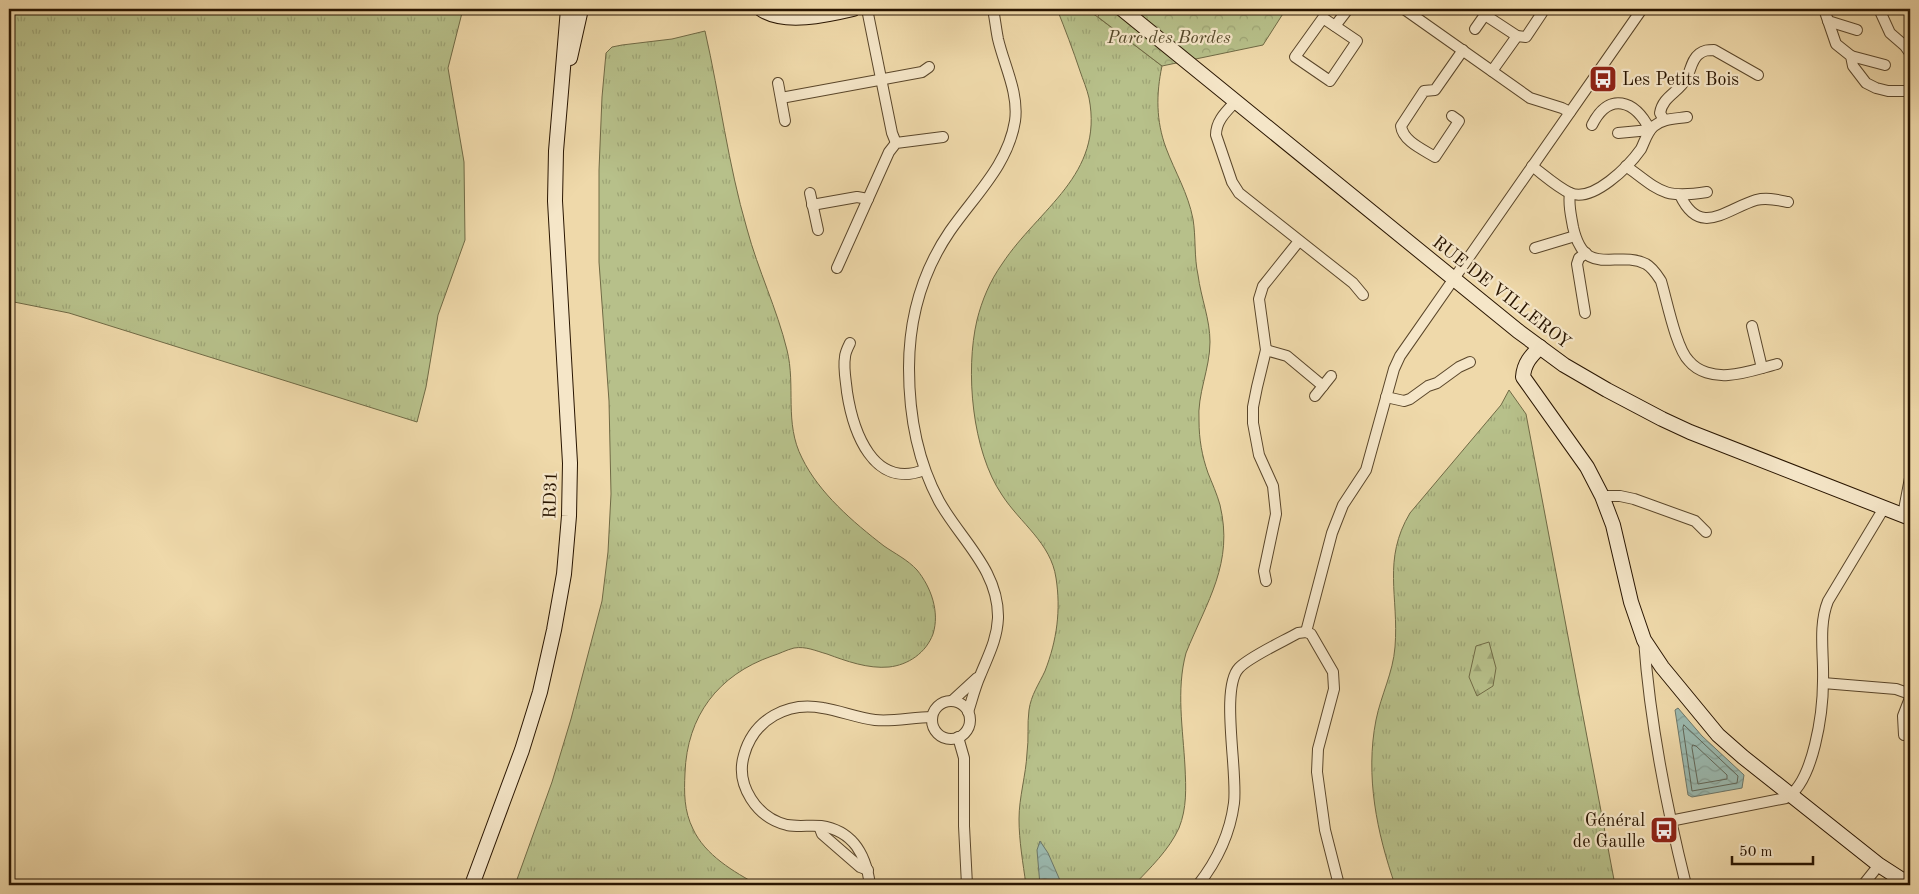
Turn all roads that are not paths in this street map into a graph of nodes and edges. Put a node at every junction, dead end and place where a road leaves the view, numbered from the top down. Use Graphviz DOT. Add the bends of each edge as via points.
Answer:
graph roads {
  1 [pos="568,9"];
  2 [pos="581,9"];
  3 [pos="761,9"];
  4 [pos="853,9"];
  5 [pos="867,9"];
  6 [pos="993,9"];
  7 [pos="1122,9"];
  8 [pos="1348,9"];
  9 [pos="1404,9"];
  10 [pos="1537,9"];
  11 [pos="1642,9"];
  12 [pos="1824,9"];
  13 [pos="1879,9"];
  14 [pos="1487,12"];
  15 [pos="1828,20"];
  16 [pos="1335,26"];
  17 [pos="1475,29"];
  18 [pos="1857,30"];
  19 [pos="1517,36"];
  20 [pos="1463,50"];
  21 [pos="1910,53"];
  22 [pos="1851,56"];
  23 [pos="1885,65"];
  24 [pos="930,67"];
  25 [pos="1492,71"];
  26 [pos="1758,74"];
  27 [pos="882,80"];
  28 [pos="778,83"];
  29 [pos="1910,90"];
  30 [pos="562,93"];
  31 [pos="781,98"];
  32 [pos="1236,101"];
  33 [pos="1570,112"];
  34 [pos="1452,116"];
  35 [pos="1687,117"];
  36 [pos="1664,120"];
  37 [pos="785,121"];
  38 [pos="1592,126"];
  39 [pos="1650,130"];
  40 [pos="1618,133"];
  41 [pos="944,137"];
  42 [pos="896,143"];
  43 [pos="1532,166"];
  44 [pos="1626,166"];
  45 [pos="1707,192"];
  46 [pos="810,193"];
  47 [pos="1570,193"];
  48 [pos="1680,195"];
  49 [pos="868,199"];
  50 [pos="1788,202"];
  51 [pos="812,205"];
  52 [pos="818,230"];
  53 [pos="1575,236"];
  54 [pos="1299,241"];
  55 [pos="1535,248"];
  56 [pos="1586,253"];
  57 [pos="837,268"];
  58 [pos="1453,278"];
  59 [pos="1363,295"];
  60 [pos="1586,313"];
  61 [pos="1752,326"];
  62 [pos="850,343"];
  63 [pos="1540,347"];
  64 [pos="1266,350"];
  65 [pos="1470,362"];
  66 [pos="1777,364"];
  67 [pos="1762,368"];
  68 [pos="1331,376"];
  69 [pos="1323,386"];
  70 [pos="1315,396"];
  71 [pos="1386,397"];
  72 [pos="924,470"];
  73 [pos="1910,478"];
  74 [pos="1602,496"];
  75 [pos="1884,508"];
  76 [pos="1907,516"];
  77 [pos="1706,532"];
  78 [pos="1266,581"];
  79 [pos="1306,632"];
  80 [pos="1644,640"];
  81 [pos="980,676"];
  82 [pos="1823,683"];
  83 [pos="1910,694"];
  84 [pos="1910,698"];
  85 [pos="952,701"];
  86 [pos="968,712"];
  87 [pos="932,717"];
  88 [pos="1904,735"];
  89 [pos="958,737"];
  90 [pos="1791,795"];
  91 [pos="1670,821"];
  92 [pos="1879,865"];
  93 [pos="472,885"];
  94 [pos="870,885"];
  95 [pos="967,885"];
  96 [pos="1198,885"];
  97 [pos="1339,885"];
  98 [pos="1686,885"];
  99 [pos="1863,885"];
  100 [pos="1910,885"];
  1 -- 30 [label="street, RD31 / RD31"];
  2 -- 30 [label="street, RD31 / RD31"];
  3 -- 4 [label="street" via="786,18"];
  5 -- 27 [label="street"];
  6 -- 72 [label="street" via="1014,98 1015,120 1005,155 938,249 916,304 910,347 910,385 916,438"];
  7 -- 32 [label="street, RUE DE VILLEROY"];
  8 -- 16 [label="street"];
  9 -- 20 [label="street"];
  10 -- 19 [label="street" via="1542,13 1526,36"];
  11 -- 33 [label="street"];
  12 -- 15 [label="street"];
  13 -- 21 [label="street" via="1890,33"];
  14 -- 17 [label="street"];
  14 -- 19 [label="street"];
  15 -- 18 [label="street"];
  15 -- 22 [label="street" via="1836,44"];
  16 -- 16 [label="street" via="1323,18 1295,58 1330,81 1357,41"];
  19 -- 25 [label="street"];
  20 -- 25 [label="street"];
  20 -- 34 [label="street" via="1435,90 1424,91 1400,126 1406,138 1434,157 1460,121"];
  22 -- 23 [label="street"];
  22 -- 29 [label="street" via="1853,66 1866,83 1888,91"];
  24 -- 27 [label="street" via="922,72"];
  25 -- 33 [label="street" via="1530,98"];
  26 -- 36 [label="street" via="1714,50 1700,53 1684,82 1664,102 1660,113"];
  27 -- 31 [label="street"];
  27 -- 42 [label="street"];
  28 -- 31 [label="street"];
  30 -- 93 [label="street, RD31 / RD31" via="555,201 570,463 564,574 540,692"];
  31 -- 37 [label="street"];
  32 -- 54 [label="street" via="1216,128 1232,182 1239,193"];
  32 -- 58 [label="street, RUE DE VILLEROY"];
  33 -- 43 [label="street"];
  35 -- 36 [label="street"];
  36 -- 39 [label="street"];
  38 -- 39 [label="street" via="1603,109 1619,104 1633,107"];
  39 -- 40 [label="street"];
  39 -- 44 [label="street"];
  41 -- 42 [label="street"];
  42 -- 49 [label="street"];
  43 -- 47 [label="street"];
  43 -- 58 [label="street"];
  44 -- 47 [label="street" via="1592,193"];
  44 -- 48 [label="street" via="1661,191"];
  45 -- 48 [label="street"];
  46 -- 51 [label="street"];
  47 -- 53 [label="street" via="1568,205"];
  48 -- 50 [label="street" via="1689,212 1709,218 1761,199"];
  49 -- 51 [label="street" via="857,197"];
  49 -- 57 [label="street"];
  51 -- 52 [label="street"];
  53 -- 55 [label="street"];
  53 -- 56 [label="street"];
  54 -- 59 [label="street"];
  54 -- 64 [label="street" via="1260,292"];
  56 -- 60 [label="street" via="1577,264"];
  56 -- 67 [label="street" via="1604,261 1638,261 1656,272 1662,281 1682,351 1700,370 1726,375"];
  58 -- 63 [label="street, RUE DE VILLEROY"];
  58 -- 71 [label="street" via="1400,356"];
  61 -- 67 [label="street"];
  62 -- 72 [label="street" via="845,357 846,382 854,422 864,448 877,463 894,473 912,475"];
  63 -- 74 [label="street" via="1528,360 1523,377 1587,468"];
  63 -- 75 [label="street, RUE DE VILLEROY" via="1607,390 1690,432"];
  64 -- 69 [label="street" via="1286,356"];
  64 -- 78 [label="street" via="1256,387 1253,415 1255,441 1276,501 1274,528 1264,571"];
  65 -- 71 [label="street" via="1410,399"];
  66 -- 67 [label="street"];
  68 -- 69 [label="street"];
  69 -- 70 [label="street"];
  71 -- 79 [label="street" via="1366,470 1343,505 1332,533"];
  72 -- 81 [label="street" via="949,517 972,547 992,583 998,616 997,632"];
  73 -- 76 [label="street"];
  74 -- 77 [label="street" via="1620,496 1643,502 1695,521"];
  74 -- 80 [label="street" via="1613,525 1630,602"];
  75 -- 76 [label="street, RUE DE VILLEROY"];
  75 -- 82 [label="street" via="1823,614"];
  79 -- 96 [label="street" via="1298,632 1245,663 1234,676 1230,694 1235,776 1232,820 1218,855"];
  79 -- 97 [label="street" via="1311,634 1333,672 1334,689 1318,750 1317,772 1325,830"];
  80 -- 90 [label="street" via="1662,667 1718,734"];
  80 -- 91 [label="street" via="1656,746"];
  81 -- 85 [label="street"];
  81 -- 86 [label="street"];
  82 -- 83 [label="street"];
  82 -- 90 [label="street" via="1813,752 1806,775"];
  84 -- 88 [label="street" via="1903,716"];
  85 -- 86 [label="street"];
  85 -- 87 [label="street" via="939,705"];
  86 -- 89 [label="street" via="967,730"];
  87 -- 89 [label="street" via="934,730 939,735"];
  87 -- 94 [label="street" via="874,720 799,706 765,720 750,738 742,759 747,793 760,810 778,822 829,828 848,838 862,853"];
  89 -- 95 [label="street" via="964,758"];
  90 -- 91 [label="street"];
  90 -- 92 [label="street"];
  91 -- 98 [label="street"];
  92 -- 99 [label="street"];
  92 -- 100 [label="street"];
}
